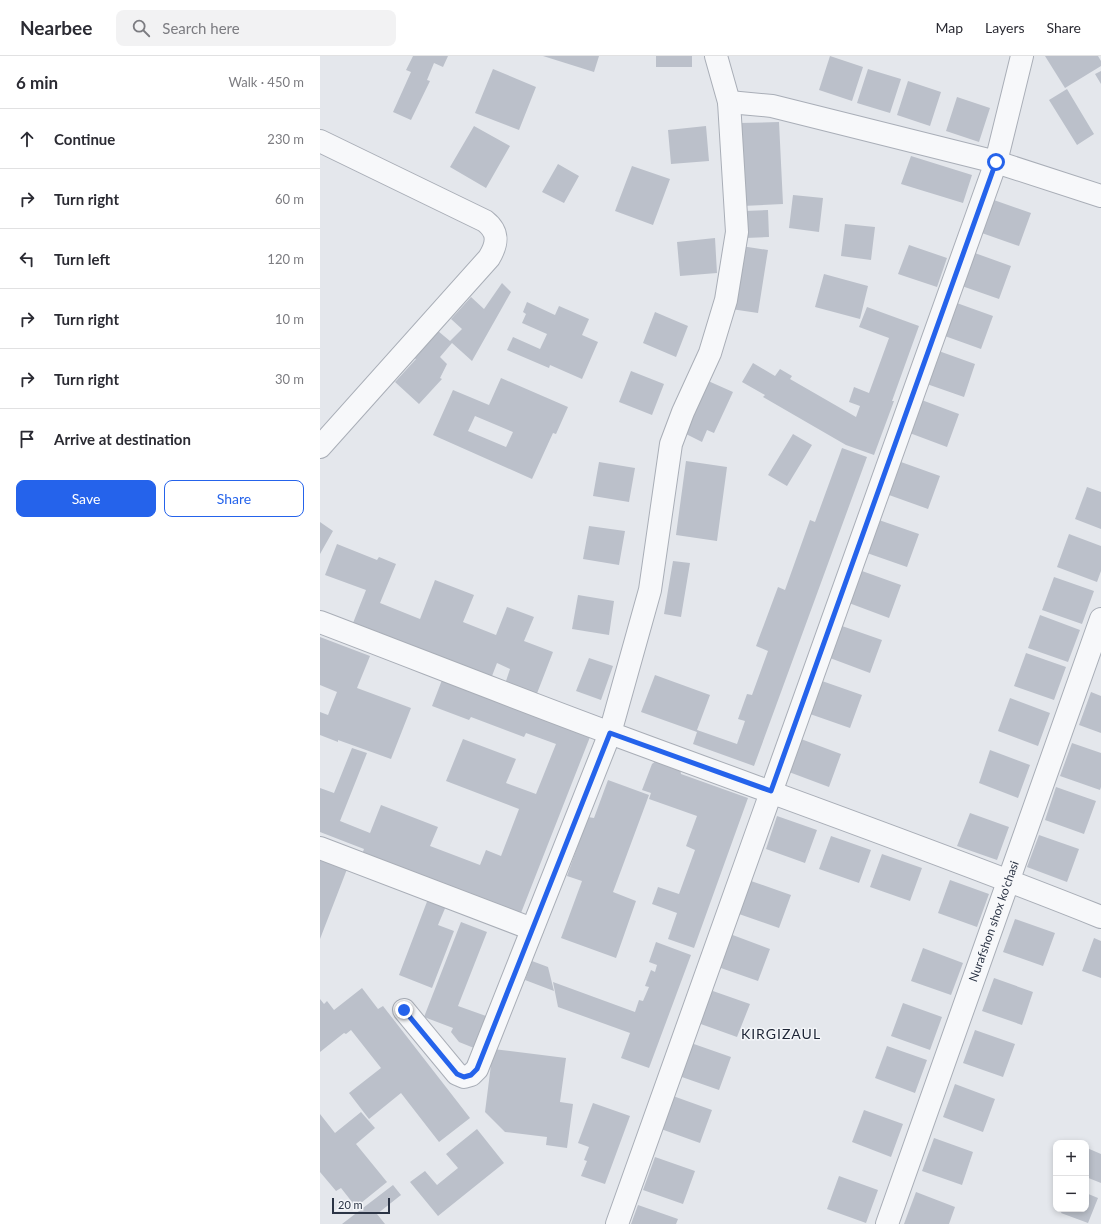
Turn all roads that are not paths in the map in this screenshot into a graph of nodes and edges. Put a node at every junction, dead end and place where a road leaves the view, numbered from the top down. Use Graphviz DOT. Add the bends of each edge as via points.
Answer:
graph roads {
  1 [pos="716,56"];
  2 [pos="1022,56"];
  3 [pos="729,102"];
  4 [pos="320,141"];
  5 [pos="996,162"];
  6 [pos="1101,196"];
  7 [pos="320,447"];
  8 [pos="1101,619"];
  9 [pos="320,622"];
  10 [pos="610,733"];
  11 [pos="771,791"];
  12 [pos="320,848"];
  13 [pos="1008,880"];
  14 [pos="1101,917"];
  15 [pos="532,928"];
  16 [pos="404,1010"];
  17 [pos="617,1224"];
  18 [pos="886,1224"];
  1 -- 3 [label="street"];
  2 -- 5 [label="street"];
  3 -- 5 [label="street" via="772,106"];
  3 -- 10 [label="street" via="737,232 726,300 710,353 682,412 671,444 650,590"];
  4 -- 7 [label="street" via="484,221 497,239 489,258"];
  5 -- 6 [label="street"];
  5 -- 11 [label="street"];
  8 -- 13 [label="street, Nurafshon shox ko'chasi"];
  9 -- 10 [label="street"];
  10 -- 11 [label="street"];
  10 -- 15 [label="street"];
  11 -- 13 [label="street"];
  11 -- 17 [label="street"];
  12 -- 15 [label="street"];
  13 -- 14 [label="street"];
  13 -- 18 [label="street, Nurafshon shox ko'chasi"];
  15 -- 16 [label="street" via="477,1069 471,1075 464,1077 457,1074"];
}
